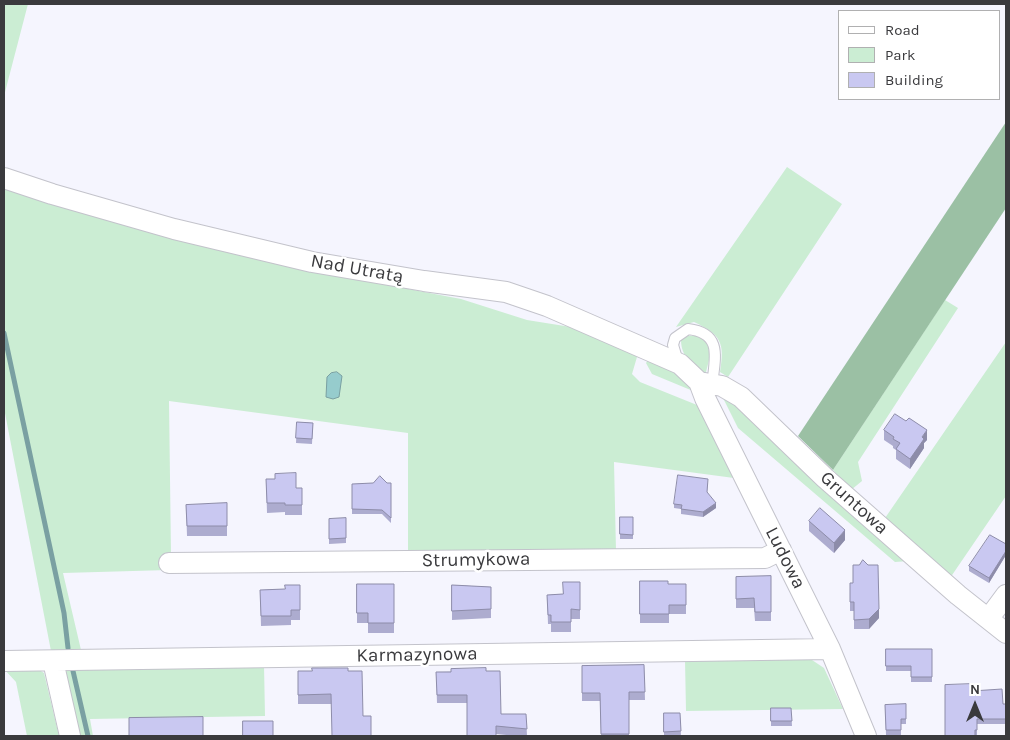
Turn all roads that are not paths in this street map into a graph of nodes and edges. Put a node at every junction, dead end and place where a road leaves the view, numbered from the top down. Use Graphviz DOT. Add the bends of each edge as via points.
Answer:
graph roads {
  1 [pos="4,178"];
  2 [pos="680,364"];
  3 [pos="706,383"];
  4 [pos="781,550"];
  5 [pos="169,563"];
  6 [pos="1006,595"];
  7 [pos="988,618"];
  8 [pos="1006,633"];
  9 [pos="830,650"];
  10 [pos="4,661"];
  11 [pos="53,661"];
  12 [pos="70,736"];
  13 [pos="866,736"];
  1 -- 2 [label="street, Nad Utratą" via="174,229 312,262 506,292 547,306"];
  2 -- 3 [label="street, Nad Utratą"];
  2 -- 3 [label="lane" via="673,345 675,338 688,329 708,335 716,350"];
  3 -- 4 [label="street, Ludowa" via="709,407"];
  3 -- 7 [label="street, Gruntowa" via="722,386 740,397 825,478"];
  4 -- 5 [label="street, Strumykowa" via="764,558"];
  4 -- 9 [label="street, Ludowa"];
  6 -- 7 [label="street"];
  7 -- 8 [label="street, Gruntowa"];
  9 -- 11 [label="street, Karmazynowa"];
  9 -- 13 [label="street, Ludowa"];
  10 -- 11 [label="street, Karmazynowa"];
  11 -- 12 [label="street"];
}
